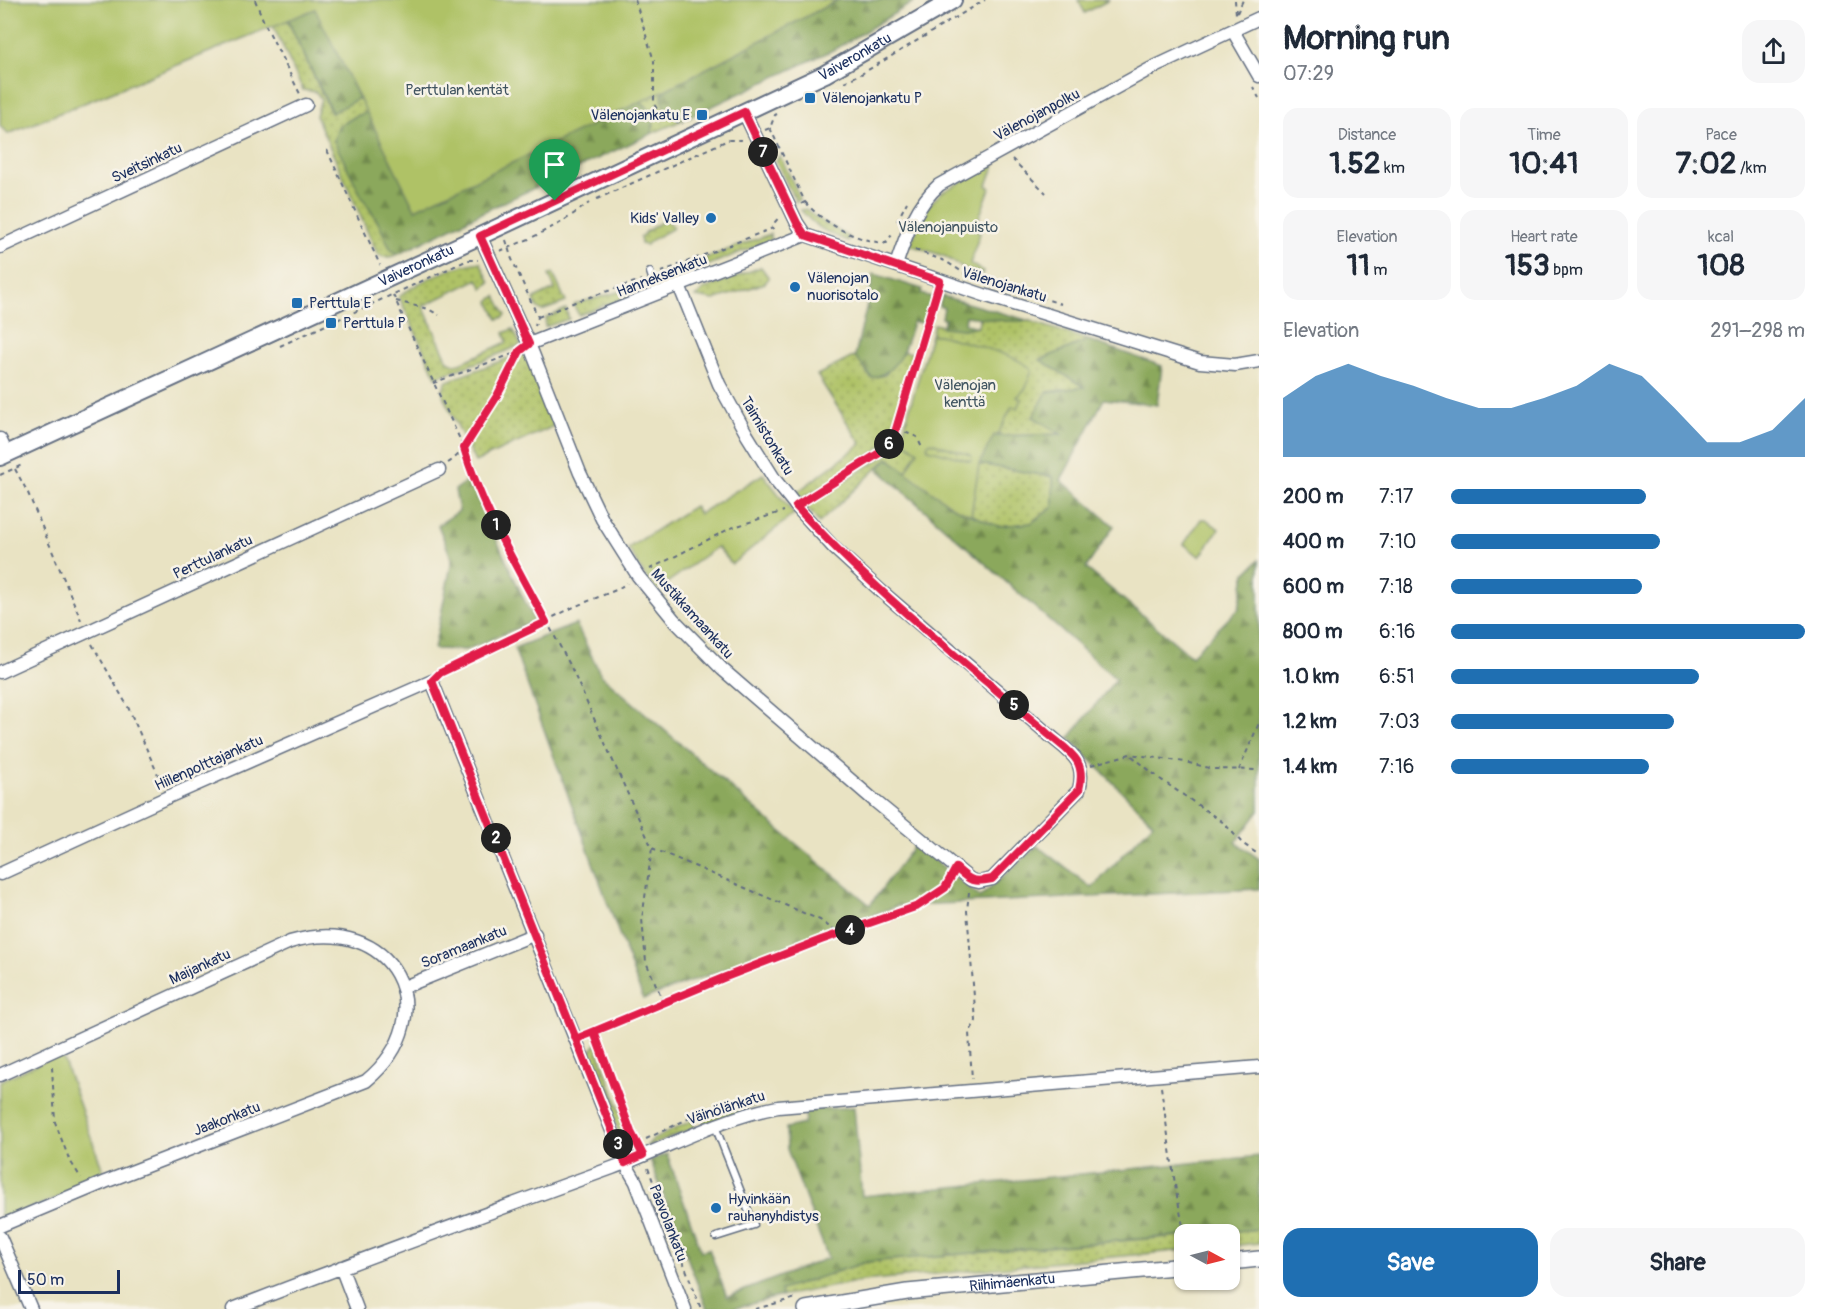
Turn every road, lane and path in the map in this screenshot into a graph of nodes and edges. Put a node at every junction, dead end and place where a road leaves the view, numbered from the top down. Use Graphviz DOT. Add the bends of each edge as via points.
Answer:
graph roads {
  1 [pos="255,0"];
  2 [pos="635,0"];
  3 [pos="953,0"];
  4 [pos="1242,0"];
  5 [pos="1236,16"];
  6 [pos="1259,18"];
  7 [pos="1233,31"];
  8 [pos="1259,76"];
  9 [pos="306,105"];
  10 [pos="744,112"];
  11 [pos="683,124"];
  12 [pos="327,150"];
  13 [pos="1004,150"];
  14 [pos="1046,193"];
  15 [pos="805,202"];
  16 [pos="773,228"];
  17 [pos="805,235"];
  18 [pos="480,236"];
  19 [pos="902,246"];
  20 [pos="0,247"];
  21 [pos="509,248"];
  22 [pos="896,265"];
  23 [pos="380,266"];
  24 [pos="651,274"];
  25 [pos="940,281"];
  26 [pos="679,285"];
  27 [pos="393,294"];
  28 [pos="657,294"];
  29 [pos="396,301"];
  30 [pos="1068,306"];
  31 [pos="439,315"];
  32 [pos="538,317"];
  33 [pos="525,347"];
  34 [pos="1259,361"];
  35 [pos="433,383"];
  36 [pos="897,429"];
  37 [pos="464,448"];
  38 [pos="2,450"];
  39 [pos="923,450"];
  40 [pos="439,470"];
  41 [pos="796,506"];
  42 [pos="638,576"];
  43 [pos="546,622"];
  44 [pos="0,672"];
  45 [pos="432,681"];
  46 [pos="1259,723"];
  47 [pos="1130,754"];
  48 [pos="1082,768"];
  49 [pos="1239,770"];
  50 [pos="1259,770"];
  51 [pos="652,848"];
  52 [pos="1259,855"];
  53 [pos="956,868"];
  54 [pos="0,874"];
  55 [pos="971,880"];
  56 [pos="535,934"];
  57 [pos="839,934"];
  58 [pos="404,987"];
  59 [pos="663,1003"];
  60 [pos="594,1032"];
  61 [pos="576,1039"];
  62 [pos="48,1053"];
  63 [pos="1259,1067"];
  64 [pos="1160,1074"];
  65 [pos="0,1075"];
  66 [pos="972,1080"];
  67 [pos="715,1126"];
  68 [pos="643,1155"];
  69 [pos="625,1163"];
  70 [pos="89,1189"];
  71 [pos="1183,1224"];
  72 [pos="0,1226"];
  73 [pos="0,1237"];
  74 [pos="716,1237"];
  75 [pos="1259,1259"];
  76 [pos="1240,1261"];
  77 [pos="341,1267"];
  78 [pos="1174,1267"];
  79 [pos="31,1309"];
  80 [pos="233,1309"];
  81 [pos="357,1309"];
  82 [pos="685,1309"];
  83 [pos="701,1309"];
  84 [pos="806,1309"];
  1 -- 9 [label="path"];
  2 -- 11 [label="path" via="654,61 654,104 661,116"];
  3 -- 10 [label="main road, Vaiveronkatu" via="851,61"];
  4 -- 5 [label="path"];
  6 -- 7 [label="street, Välenojanpolku"];
  7 -- 8 [label="street"];
  7 -- 13 [label="street, Välenojanpolku" via="1150,69"];
  9 -- 20 [label="street, Sveitsinkatu"];
  10 -- 17 [label="street"];
  10 -- 18 [label="main road, Vaiveronkatu"];
  12 -- 23 [label="path"];
  13 -- 14 [label="path"];
  13 -- 19 [label="street, Välenojanpolku" via="930,193"];
  15 -- 19 [label="path" via="843,230"];
  16 -- 24 [label="path"];
  17 -- 22 [label="street, Välenojankatu"];
  17 -- 26 [label="street, Hanneksenkatu"];
  18 -- 33 [label="street, Mustikkamaankatu"];
  18 -- 38 [label="main road, Vaiveronkatu"];
  19 -- 22 [label="street, Välenojanpolku"];
  19 -- 30 [label="path" via="945,261 964,273"];
  21 -- 32 [label="path"];
  22 -- 25 [label="street, Välenojankatu"];
  24 -- 28 [label="lane"];
  24 -- 32 [label="path"];
  25 -- 34 [label="street, Välenojankatu" via="1200,362 1235,365"];
  25 -- 36 [label="path"];
  26 -- 28 [label="street, Hanneksenkatu"];
  26 -- 41 [label="street, Taimistonkatu" via="719,384 775,480"];
  27 -- 29 [label="path"];
  28 -- 33 [label="street, Hanneksenkatu"];
  29 -- 31 [label="path"];
  29 -- 35 [label="path"];
  32 -- 33 [label="path"];
  33 -- 35 [label="path"];
  33 -- 37 [label="path"];
  33 -- 42 [label="street, Mustikkamaankatu" via="602,519"];
  35 -- 37 [label="path"];
  36 -- 39 [label="path" via="916,436"];
  36 -- 41 [label="path" via="881,452"];
  37 -- 40 [label="path"];
  37 -- 43 [label="path" via="499,532"];
  40 -- 44 [label="street, Perttulankatu"];
  41 -- 42 [label="path" via="731,528"];
  41 -- 48 [label="street, Taimistonkatu" via="834,548"];
  42 -- 43 [label="path"];
  42 -- 53 [label="street, Mustikkamaankatu" via="722,669"];
  43 -- 45 [label="path" via="440,673"];
  43 -- 51 [label="path" via="570,665"];
  45 -- 54 [label="street, Hiilenpolttajankatu"];
  45 -- 56 [label="street, Paavolankatu"];
  46 -- 49 [label="path"];
  47 -- 48 [label="path"];
  47 -- 49 [label="path"];
  47 -- 52 [label="path" via="1224,823"];
  48 -- 55 [label="street" via="1079,790 1010,862 992,879"];
  49 -- 50 [label="path"];
  51 -- 57 [label="path" via="820,920"];
  51 -- 59 [label="path" via="642,919 646,962"];
  53 -- 55 [label="street, Mustikkamaankatu"];
  53 -- 57 [label="path" via="945,888 918,906"];
  55 -- 66 [label="path" via="968,911 976,1021 969,1033"];
  56 -- 58 [label="street, Soramaankatu"];
  56 -- 61 [label="street, Paavolankatu"];
  57 -- 59 [label="path"];
  58 -- 62 [label="street, Maijankatu" via="380,954 366,944 345,937 305,938"];
  58 -- 70 [label="street, Jaakonkatu" via="406,1009 397,1044 366,1081"];
  59 -- 60 [label="path"];
  60 -- 61 [label="path"];
  60 -- 68 [label="path"];
  61 -- 69 [label="street, Paavolankatu"];
  62 -- 65 [label="street, Maijankatu"];
  62 -- 70 [label="path" via="55,1122 69,1159"];
  63 -- 64 [label="street, Väinölänkatu"];
  64 -- 67 [label="street, Väinölänkatu" via="778,1107"];
  64 -- 71 [label="path"];
  67 -- 68 [label="street, Väinölänkatu"];
  67 -- 74 [label="lane" via="754,1225"];
  68 -- 69 [label="street, Väinölänkatu"];
  68 -- 83 [label="path"];
  69 -- 77 [label="street, Väinölänkatu"];
  69 -- 82 [label="street, Paavolankatu"];
  70 -- 72 [label="street, Jaakonkatu"];
  73 -- 79 [label="street"];
  75 -- 76 [label="street"];
  77 -- 80 [label="street, Väinölänkatu"];
  77 -- 81 [label="street"];
  78 -- 84 [label="street, Riihimäenkatu" via="907,1292"];
}
